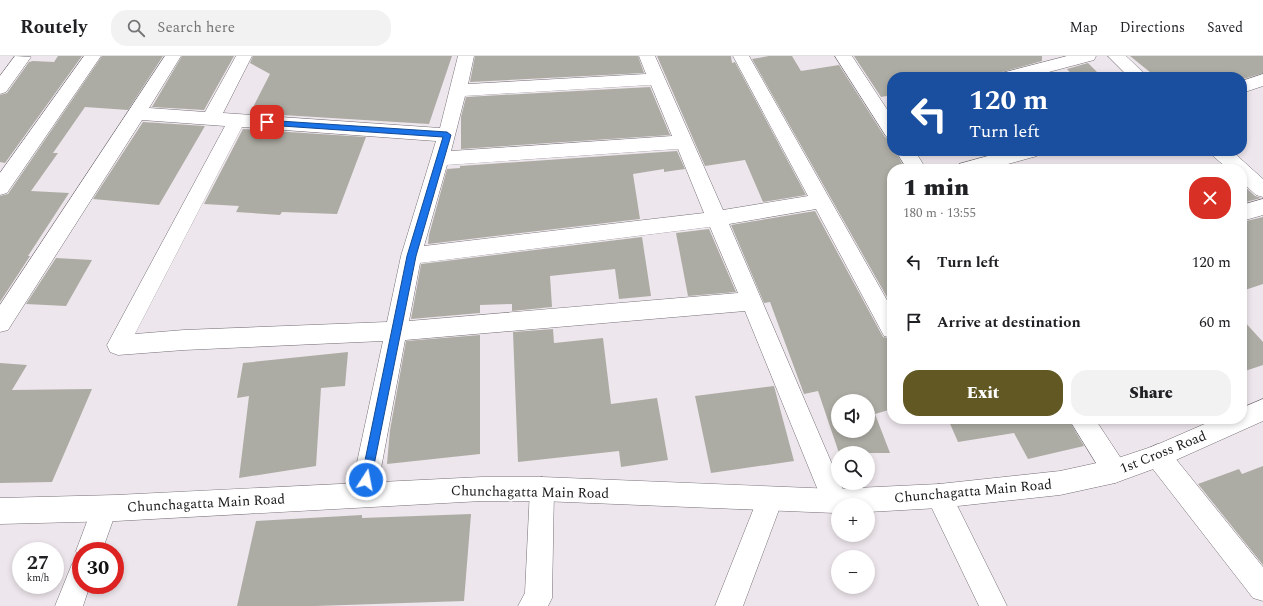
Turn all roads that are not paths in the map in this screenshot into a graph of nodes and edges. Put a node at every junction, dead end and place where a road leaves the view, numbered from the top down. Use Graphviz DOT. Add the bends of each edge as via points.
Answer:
graph roads {
  1 [pos="93,56"];
  2 [pos="173,56"];
  3 [pos="244,56"];
  4 [pos="466,56"];
  5 [pos="647,56"];
  6 [pos="740,56"];
  7 [pos="843,56"];
  8 [pos="1088,56"];
  9 [pos="1116,56"];
  10 [pos="23,57"];
  11 [pos="1027,72"];
  12 [pos="1134,72"];
  13 [pos="656,79"];
  14 [pos="1263,80"];
  15 [pos="1247,85"];
  16 [pos="0,88"];
  17 [pos="458,90"];
  18 [pos="885,109"];
  19 [pos="137,113"];
  20 [pos="211,118"];
  21 [pos="237,120"];
  22 [pos="447,135"];
  23 [pos="684,142"];
  24 [pos="1012,156"];
  25 [pos="1226,156"];
  26 [pos="440,159"];
  27 [pos="984,164"];
  28 [pos="1235,164"];
  29 [pos="1263,165"];
  30 [pos="1247,169"];
  31 [pos="1247,175"];
  32 [pos="0,188"];
  33 [pos="1263,190"];
  34 [pos="820,201"];
  35 [pos="1263,207"];
  36 [pos="1247,212"];
  37 [pos="716,219"];
  38 [pos="411,256"];
  39 [pos="752,301"];
  40 [pos="887,320"];
  41 [pos="0,323"];
  42 [pos="397,331"];
  43 [pos="1263,410"];
  44 [pos="1247,417"];
  45 [pos="1084,424"];
  46 [pos="1231,424"];
  47 [pos="1158,456"];
  48 [pos="1115,471"];
  49 [pos="1060,483"];
  50 [pos="542,489"];
  51 [pos="363,495"];
  52 [pos="939,496"];
  53 [pos="834,498"];
  54 [pos="770,499"];
  55 [pos="875,499"];
  56 [pos="831,501"];
  57 [pos="104,509"];
  58 [pos="0,511"];
  59 [pos="92,542"];
  60 [pos="1263,588"];
  61 [pos="73,594"];
  62 [pos="69,606"];
  63 [pos="532,606"];
  64 [pos="729,606"];
  65 [pos="993,606"];
  1 -- 32 [label="street"];
  2 -- 19 [label="street"];
  3 -- 20 [label="street"];
  4 -- 17 [label="street"];
  5 -- 13 [label="street"];
  6 -- 34 [label="street"];
  7 -- 18 [label="street"];
  8 -- 11 [label="street"];
  9 -- 12 [label="street"];
  10 -- 16 [label="street"];
  13 -- 17 [label="street"];
  13 -- 23 [label="street"];
  14 -- 15 [label="street"];
  17 -- 22 [label="street"];
  19 -- 20 [label="street"];
  19 -- 41 [label="street"];
  20 -- 21 [label="street"];
  21 -- 22 [label="street"];
  21 -- 42 [label="street" via="118,344"];
  22 -- 26 [label="street"];
  23 -- 26 [label="street"];
  23 -- 37 [label="street"];
  24 -- 27 [label="street"];
  25 -- 28 [label="street"];
  26 -- 38 [label="street"];
  29 -- 30 [label="street"];
  31 -- 33 [label="street"];
  34 -- 37 [label="street"];
  34 -- 40 [label="street"];
  35 -- 36 [label="street"];
  37 -- 38 [label="street"];
  37 -- 39 [label="street"];
  38 -- 42 [label="street"];
  39 -- 42 [label="street"];
  39 -- 53 [label="street"];
  42 -- 51 [label="street"];
  43 -- 44 [label="street, 1st Cross Road"];
  45 -- 48 [label="street"];
  46 -- 47 [label="street, 1st Cross Road"];
  47 -- 48 [label="street, 1st Cross Road"];
  47 -- 60 [label="street"];
  48 -- 49 [label="street, 1st Cross Road"];
  49 -- 52 [label="street, Chunchagatta Main Road"];
  50 -- 51 [label="street, Chunchagatta Main Road" via="482,489"];
  50 -- 54 [label="street, Chunchagatta Main Road"];
  50 -- 63 [label="street" via="538,598"];
  51 -- 57 [label="street, Chunchagatta Main Road"];
  52 -- 55 [label="street, Chunchagatta Main Road"];
  52 -- 65 [label="street"];
  54 -- 56 [label="street, Chunchagatta Main Road"];
  54 -- 64 [label="street"];
  57 -- 58 [label="street, Chunchagatta Main Road"];
  57 -- 59 [label="street"];
  61 -- 62 [label="street"];
}
